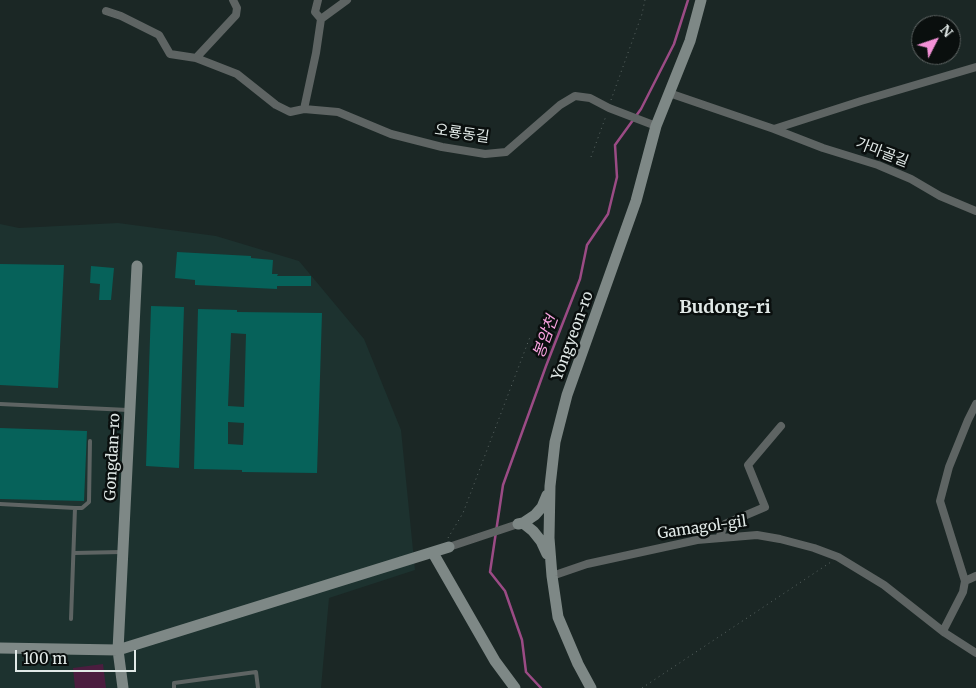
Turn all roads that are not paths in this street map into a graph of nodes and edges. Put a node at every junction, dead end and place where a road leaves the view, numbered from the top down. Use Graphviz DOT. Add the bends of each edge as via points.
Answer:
graph roads {
  1 [pos="233,0"];
  2 [pos="318,0"];
  3 [pos="347,0"];
  4 [pos="700,0"];
  5 [pos="106,11"];
  6 [pos="321,19"];
  7 [pos="196,58"];
  8 [pos="976,67"];
  9 [pos="673,94"];
  10 [pos="304,109"];
  11 [pos="650,124"];
  12 [pos="774,129"];
  13 [pos="976,211"];
  14 [pos="137,266"];
  15 [pos="0,404"];
  16 [pos="976,404"];
  17 [pos="130,410"];
  18 [pos="781,426"];
  19 [pos="90,441"];
  20 [pos="550,486"];
  21 [pos="0,504"];
  22 [pos="75,508"];
  23 [pos="520,524"];
  24 [pos="720,538"];
  25 [pos="440,550"];
  26 [pos="123,552"];
  27 [pos="74,553"];
  28 [pos="551,563"];
  29 [pos="552,576"];
  30 [pos="976,576"];
  31 [pos="965,580"];
  32 [pos="71,619"];
  33 [pos="943,631"];
  34 [pos="0,648"];
  35 [pos="118,650"];
  36 [pos="976,654"];
  37 [pos="123,688"];
  38 [pos="174,688"];
  39 [pos="258,688"];
  40 [pos="515,688"];
  41 [pos="591,688"];
  1 -- 7 [label="street" via="236,14"];
  2 -- 6 [label="street" via="315,12"];
  3 -- 6 [label="street"];
  4 -- 9 [label="street, Yongyeon-ro"];
  5 -- 7 [label="street, 오룡동길" via="159,35 170,54"];
  6 -- 10 [label="street"];
  7 -- 10 [label="street, 오룡동길" via="238,74 276,105 290,112"];
  8 -- 12 [label="street"];
  9 -- 11 [label="street, Yongyeon-ro"];
  9 -- 12 [label="street, 가마골길"];
  10 -- 11 [label="street, 오룡동길" via="338,112 391,134 486,154 506,152 575,96 590,98"];
  11 -- 20 [label="street, Yongyeon-ro" via="636,200 567,395 554,442"];
  12 -- 13 [label="street, 가마골길" via="878,165"];
  14 -- 17 [label="street, Gongdan-ro"];
  15 -- 17 [label="lane"];
  16 -- 31 [label="street" via="950,467 940,502"];
  17 -- 26 [label="street, Gongdan-ro"];
  18 -- 24 [label="street" via="748,465 764,507 724,524"];
  19 -- 22 [label="lane" via="89,502 82,508"];
  20 -- 23 [label="street" via="542,507"];
  20 -- 28 [label="street, Yongyeon-ro"];
  21 -- 22 [label="lane"];
  22 -- 27 [label="lane"];
  23 -- 25 [label="street"];
  23 -- 28 [label="street" via="533,531 541,541"];
  24 -- 29 [label="street, Gamagol-gil" via="656,548"];
  24 -- 33 [label="street, Gamagol-gil" via="757,535 814,548 838,558 884,584"];
  25 -- 35 [label="street"];
  25 -- 40 [label="street" via="495,661"];
  26 -- 27 [label="lane"];
  26 -- 35 [label="street, Gongdan-ro"];
  27 -- 32 [label="lane"];
  28 -- 29 [label="street, Yongyeon-ro"];
  29 -- 41 [label="street, Yongyeon-ro" via="558,618"];
  30 -- 31 [label="street"];
  31 -- 33 [label="street" via="963,592"];
  33 -- 36 [label="street, Gamagol-gil"];
  34 -- 35 [label="street"];
  35 -- 37 [label="street, Gongdan-ro"];
  38 -- 39 [label="lane" via="174,682 256,672"];
}
